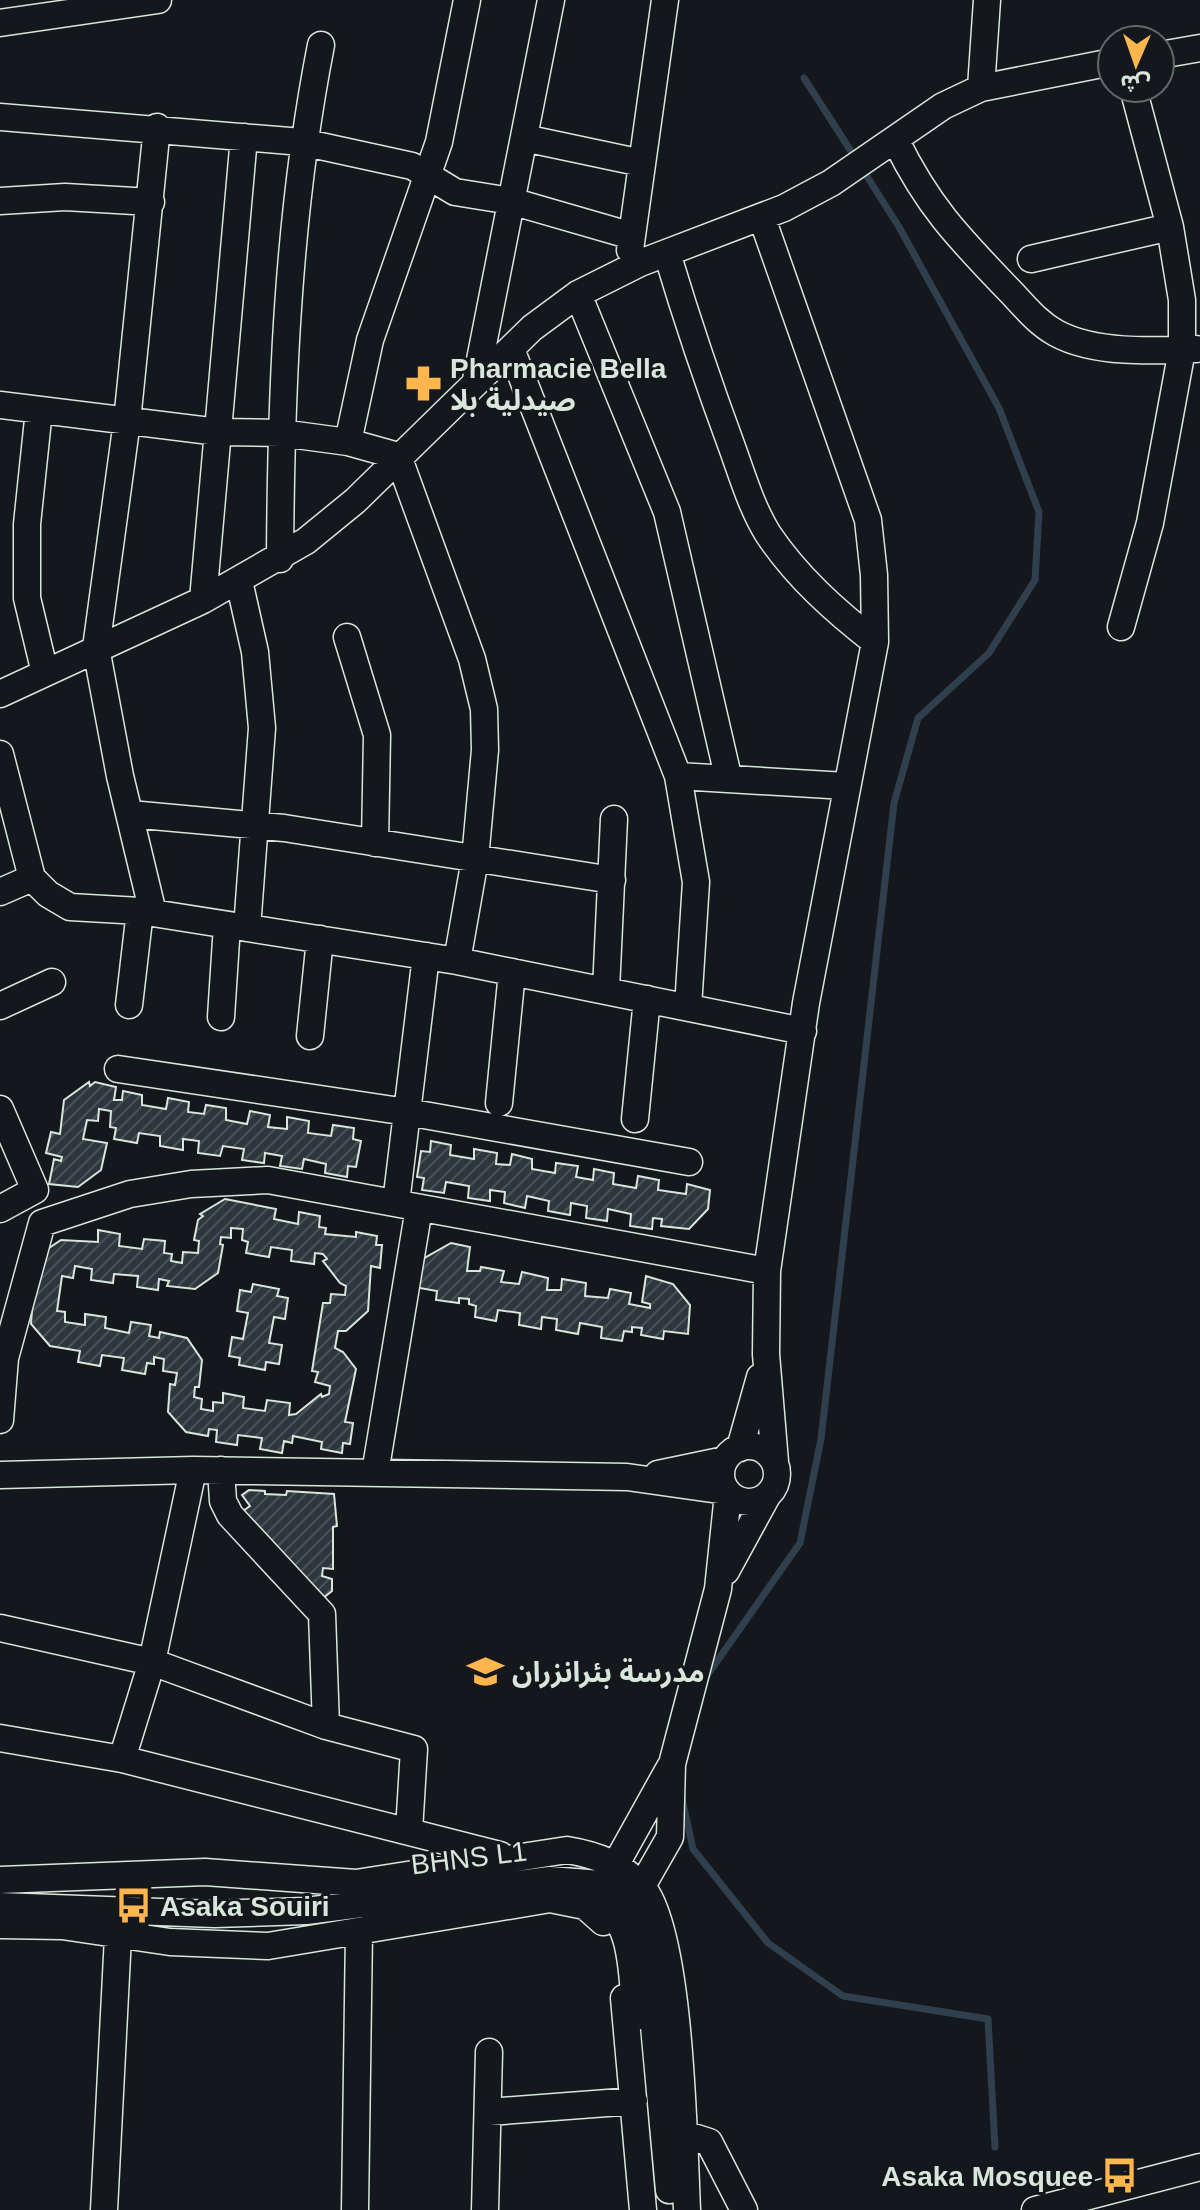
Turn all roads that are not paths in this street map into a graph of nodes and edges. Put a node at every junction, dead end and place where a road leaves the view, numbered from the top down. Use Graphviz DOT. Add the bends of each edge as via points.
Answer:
graph roads {
  1 [pos="158,0"];
  2 [pos="467,0"];
  3 [pos="551,0"];
  4 [pos="665,0"];
  5 [pos="987,0"];
  6 [pos="88,5"];
  7 [pos="0,23"];
  8 [pos="321,45"];
  9 [pos="1200,48"];
  10 [pos="1176,52"];
  11 [pos="1096,65"];
  12 [pos="981,88"];
  13 [pos="1137,104"];
  14 [pos="0,117"];
  15 [pos="157,127"];
  16 [pos="244,137"];
  17 [pos="524,138"];
  18 [pos="302,142"];
  19 [pos="895,142"];
  20 [pos="642,163"];
  21 [pos="428,175"];
  22 [pos="0,201"];
  23 [pos="511,201"];
  24 [pos="151,202"];
  25 [pos="762,218"];
  26 [pos="1170,227"];
  27 [pos="632,236"];
  28 [pos="667,253"];
  29 [pos="1031,259"];
  30 [pos="628,269"];
  31 [pos="578,294"];
  32 [pos="511,349"];
  33 [pos="1191,349"];
  34 [pos="476,380"];
  35 [pos="0,405"];
  36 [pos="39,410"];
  37 [pos="127,421"];
  38 [pos="218,432"];
  39 [pos="281,433"];
  40 [pos="348,442"];
  41 [pos="398,456"];
  42 [pos="280,559"];
  43 [pos="239,581"];
  44 [pos="203,600"];
  45 [pos="1121,627"];
  46 [pos="347,637"];
  47 [pos="875,642"];
  48 [pos="96,648"];
  49 [pos="45,673"];
  50 [pos="0,694"];
  51 [pos="0,754"];
  52 [pos="678,776"];
  53 [pos="728,776"];
  54 [pos="846,786"];
  55 [pos="130,814"];
  56 [pos="614,819"];
  57 [pos="256,825"];
  58 [pos="375,843"];
  59 [pos="475,859"];
  60 [pos="32,878"];
  61 [pos="612,880"];
  62 [pos="0,892"];
  63 [pos="146,912"];
  64 [pos="237,926"];
  65 [pos="320,939"];
  66 [pos="426,956"];
  67 [pos="457,961"];
  68 [pos="512,972"];
  69 [pos="52,982"];
  70 [pos="606,990"];
  71 [pos="647,999"];
  72 [pos="129,1005"];
  73 [pos="0,1006"];
  74 [pos="688,1007"];
  75 [pos="221,1017"];
  76 [pos="803,1031"];
  77 [pos="310,1036"];
  78 [pos="118,1069"];
  79 [pos="499,1103"];
  80 [pos="0,1109"];
  81 [pos="407,1112"];
  82 [pos="635,1119"];
  83 [pos="689,1162"];
  84 [pos="35,1190"];
  85 [pos="408,1205"];
  86 [pos="0,1209"];
  87 [pos="42,1223"];
  88 [pos="767,1271"];
  89 [pos="766,1354"];
  90 [pos="2,1355"];
  91 [pos="1,1384"];
  92 [pos="0,1420"];
  93 [pos="732,1454"];
  94 [pos="775,1462"];
  95 [pos="193,1470"];
  96 [pos="221,1470"];
  97 [pos="375,1473"];
  98 [pos="0,1475"];
  99 [pos="627,1477"];
  100 [pos="727,1492"];
  101 [pos="767,1496"];
  102 [pos="718,1589"];
  103 [pos="0,1628"];
  104 [pos="152,1662"];
  105 [pos="326,1726"];
  106 [pos="0,1738"];
  107 [pos="122,1759"];
  108 [pos="672,1764"];
  109 [pos="409,1831"];
  110 [pos="507,1857"];
  111 [pos="0,1880"];
  112 [pos="609,1895"];
  113 [pos="0,1906"];
  114 [pos="0,1913"];
  115 [pos="0,1925"];
  116 [pos="359,1931"];
  117 [pos="118,1936"];
  118 [pos="489,2052"];
  119 [pos="634,2101"];
  120 [pos="489,2112"];
  121 [pos="684,2134"];
  122 [pos="1200,2167"];
  123 [pos="104,2210"];
  124 [pos="355,2210"];
  125 [pos="485,2210"];
  126 [pos="643,2210"];
  127 [pos="658,2210"];
  128 [pos="671,2210"];
  129 [pos="687,2210"];
  130 [pos="744,2210"];
  131 [pos="1035,2210"];
  1 -- 6 [label="street"];
  2 -- 21 [label="street"];
  3 -- 17 [label="street"];
  4 -- 20 [label="street"];
  5 -- 12 [label="street"];
  6 -- 7 [label="street"];
  8 -- 18 [label="street"];
  9 -- 10 [label="street"];
  11 -- 12 [label="street"];
  12 -- 19 [label="street" via="943,106"];
  13 -- 26 [label="street"];
  14 -- 15 [label="street"];
  15 -- 16 [label="street"];
  15 -- 24 [label="street"];
  16 -- 18 [label="street"];
  16 -- 38 [label="street"];
  17 -- 20 [label="street"];
  17 -- 23 [label="street"];
  18 -- 21 [label="street" via="412,166"];
  18 -- 39 [label="street"];
  19 -- 25 [label="street"];
  19 -- 33 [label="street" via="943,222 1032,317 1058,334 1107,347"];
  20 -- 27 [label="street"];
  21 -- 23 [label="street" via="455,192"];
  21 -- 40 [label="street" via="370,340"];
  22 -- 24 [label="street" via="65,197"];
  23 -- 27 [label="street"];
  23 -- 34 [label="street"];
  24 -- 37 [label="street"];
  25 -- 28 [label="street"];
  25 -- 47 [label="street" via="868,520"];
  26 -- 29 [label="street"];
  26 -- 33 [label="street"];
  27 -- 30 [label="street"];
  28 -- 30 [label="street"];
  28 -- 47 [label="street" via="757,513 809,584"];
  30 -- 31 [label="street"];
  31 -- 32 [label="street"];
  31 -- 53 [label="street" via="667,512"];
  32 -- 34 [label="street"];
  32 -- 52 [label="street"];
  33 -- 45 [label="street"];
  34 -- 41 [label="street"];
  35 -- 36 [label="street"];
  36 -- 37 [label="street"];
  36 -- 49 [label="street" via="27,524 27,598"];
  37 -- 38 [label="street"];
  37 -- 48 [label="street"];
  38 -- 39 [label="street"];
  38 -- 44 [label="street"];
  39 -- 40 [label="street"];
  39 -- 42 [label="street"];
  40 -- 41 [label="street"];
  41 -- 42 [label="street" via="331,522"];
  41 -- 59 [label="street" via="472,659 484,709"];
  42 -- 43 [label="street"];
  43 -- 44 [label="street"];
  43 -- 57 [label="street" via="260,690"];
  44 -- 48 [label="street"];
  46 -- 58 [label="street" via="377,735"];
  47 -- 54 [label="street"];
  48 -- 49 [label="street"];
  48 -- 55 [label="street"];
  49 -- 50 [label="street"];
  51 -- 60 [label="street"];
  52 -- 53 [label="street"];
  52 -- 74 [label="street" via="696,882"];
  53 -- 54 [label="street"];
  54 -- 76 [label="street"];
  55 -- 57 [label="street"];
  55 -- 63 [label="street"];
  56 -- 61 [label="street"];
  57 -- 58 [label="street"];
  57 -- 64 [label="street"];
  58 -- 59 [label="street"];
  59 -- 61 [label="street"];
  59 -- 67 [label="street"];
  60 -- 62 [label="street"];
  60 -- 63 [label="street" via="70,907"];
  61 -- 70 [label="street"];
  63 -- 64 [label="street"];
  63 -- 72 [label="street"];
  64 -- 65 [label="street"];
  64 -- 75 [label="street"];
  65 -- 66 [label="street"];
  65 -- 77 [label="street"];
  66 -- 67 [label="street"];
  66 -- 81 [label="street"];
  67 -- 68 [label="street"];
  68 -- 70 [label="street"];
  68 -- 79 [label="street"];
  69 -- 73 [label="street"];
  70 -- 71 [label="street"];
  71 -- 74 [label="street"];
  71 -- 82 [label="street"];
  74 -- 76 [label="street"];
  76 -- 88 [label="street"];
  78 -- 81 [label="street"];
  80 -- 84 [label="street"];
  81 -- 83 [label="street"];
  81 -- 85 [label="street"];
  84 -- 86 [label="street"];
  84 -- 87 [label="street"];
  85 -- 87 [label="street" via="268,1180 130,1194"];
  85 -- 88 [label="street"];
  85 -- 97 [label="street"];
  87 -- 90 [label="street"];
  88 -- 89 [label="street"];
  89 -- 93 [label="street"];
  89 -- 94 [label="street"];
  90 -- 91 [label="street"];
  91 -- 92 [label="street"];
  93 -- 94 [label="street" via="760,1448"];
  93 -- 99 [label="street"];
  93 -- 100 [label="street" via="721,1470"];
  94 -- 101 [label="street" via="777,1480"];
  95 -- 96 [label="street"];
  95 -- 98 [label="street"];
  95 -- 104 [label="street"];
  96 -- 97 [label="street"];
  96 -- 105 [label="street" via="223,1501 230,1515 322,1614"];
  97 -- 99 [label="street"];
  99 -- 100 [label="street"];
  100 -- 101 [label="street" via="748,1503"];
  100 -- 102 [label="street"];
  101 -- 102 [label="street"];
  102 -- 108 [label="street"];
  103 -- 104 [label="street"];
  104 -- 105 [label="street"];
  104 -- 107 [label="street"];
  105 -- 109 [label="street" via="414,1749"];
  106 -- 107 [label="street"];
  107 -- 109 [label="street"];
  108 -- 112 [label="street"];
  108 -- 112 [label="street" via="670,1837"];
  109 -- 110 [label="street"];
  110 -- 111 [label="street" via="356,1883 183,1872"];
  110 -- 112 [label="street" via="567,1850 595,1855"];
  112 -- 113 [label="street, BHNS L1" via="550,1880 306,1911 171,1913"];
  112 -- 114 [label="street, BHNS L1" via="549,1887 289,1923"];
  112 -- 116 [label="street" via="550,1899"];
  112 -- 119 [label="street"];
  112 -- 121 [label="street" via="659,1918"];
  112 -- 127 [label="street" via="628,1948"];
  112 -- 128 [label="street" via="636,1910 647,1950"];
  115 -- 117 [label="street" via="62,1926"];
  116 -- 117 [label="street" via="268,1946"];
  116 -- 124 [label="street"];
  117 -- 123 [label="street"];
  118 -- 120 [label="street"];
  119 -- 120 [label="street"];
  119 -- 126 [label="street"];
  120 -- 125 [label="street"];
  121 -- 129 [label="street"];
  121 -- 130 [label="street" via="709,2142"];
  122 -- 131 [label="street"];
}
